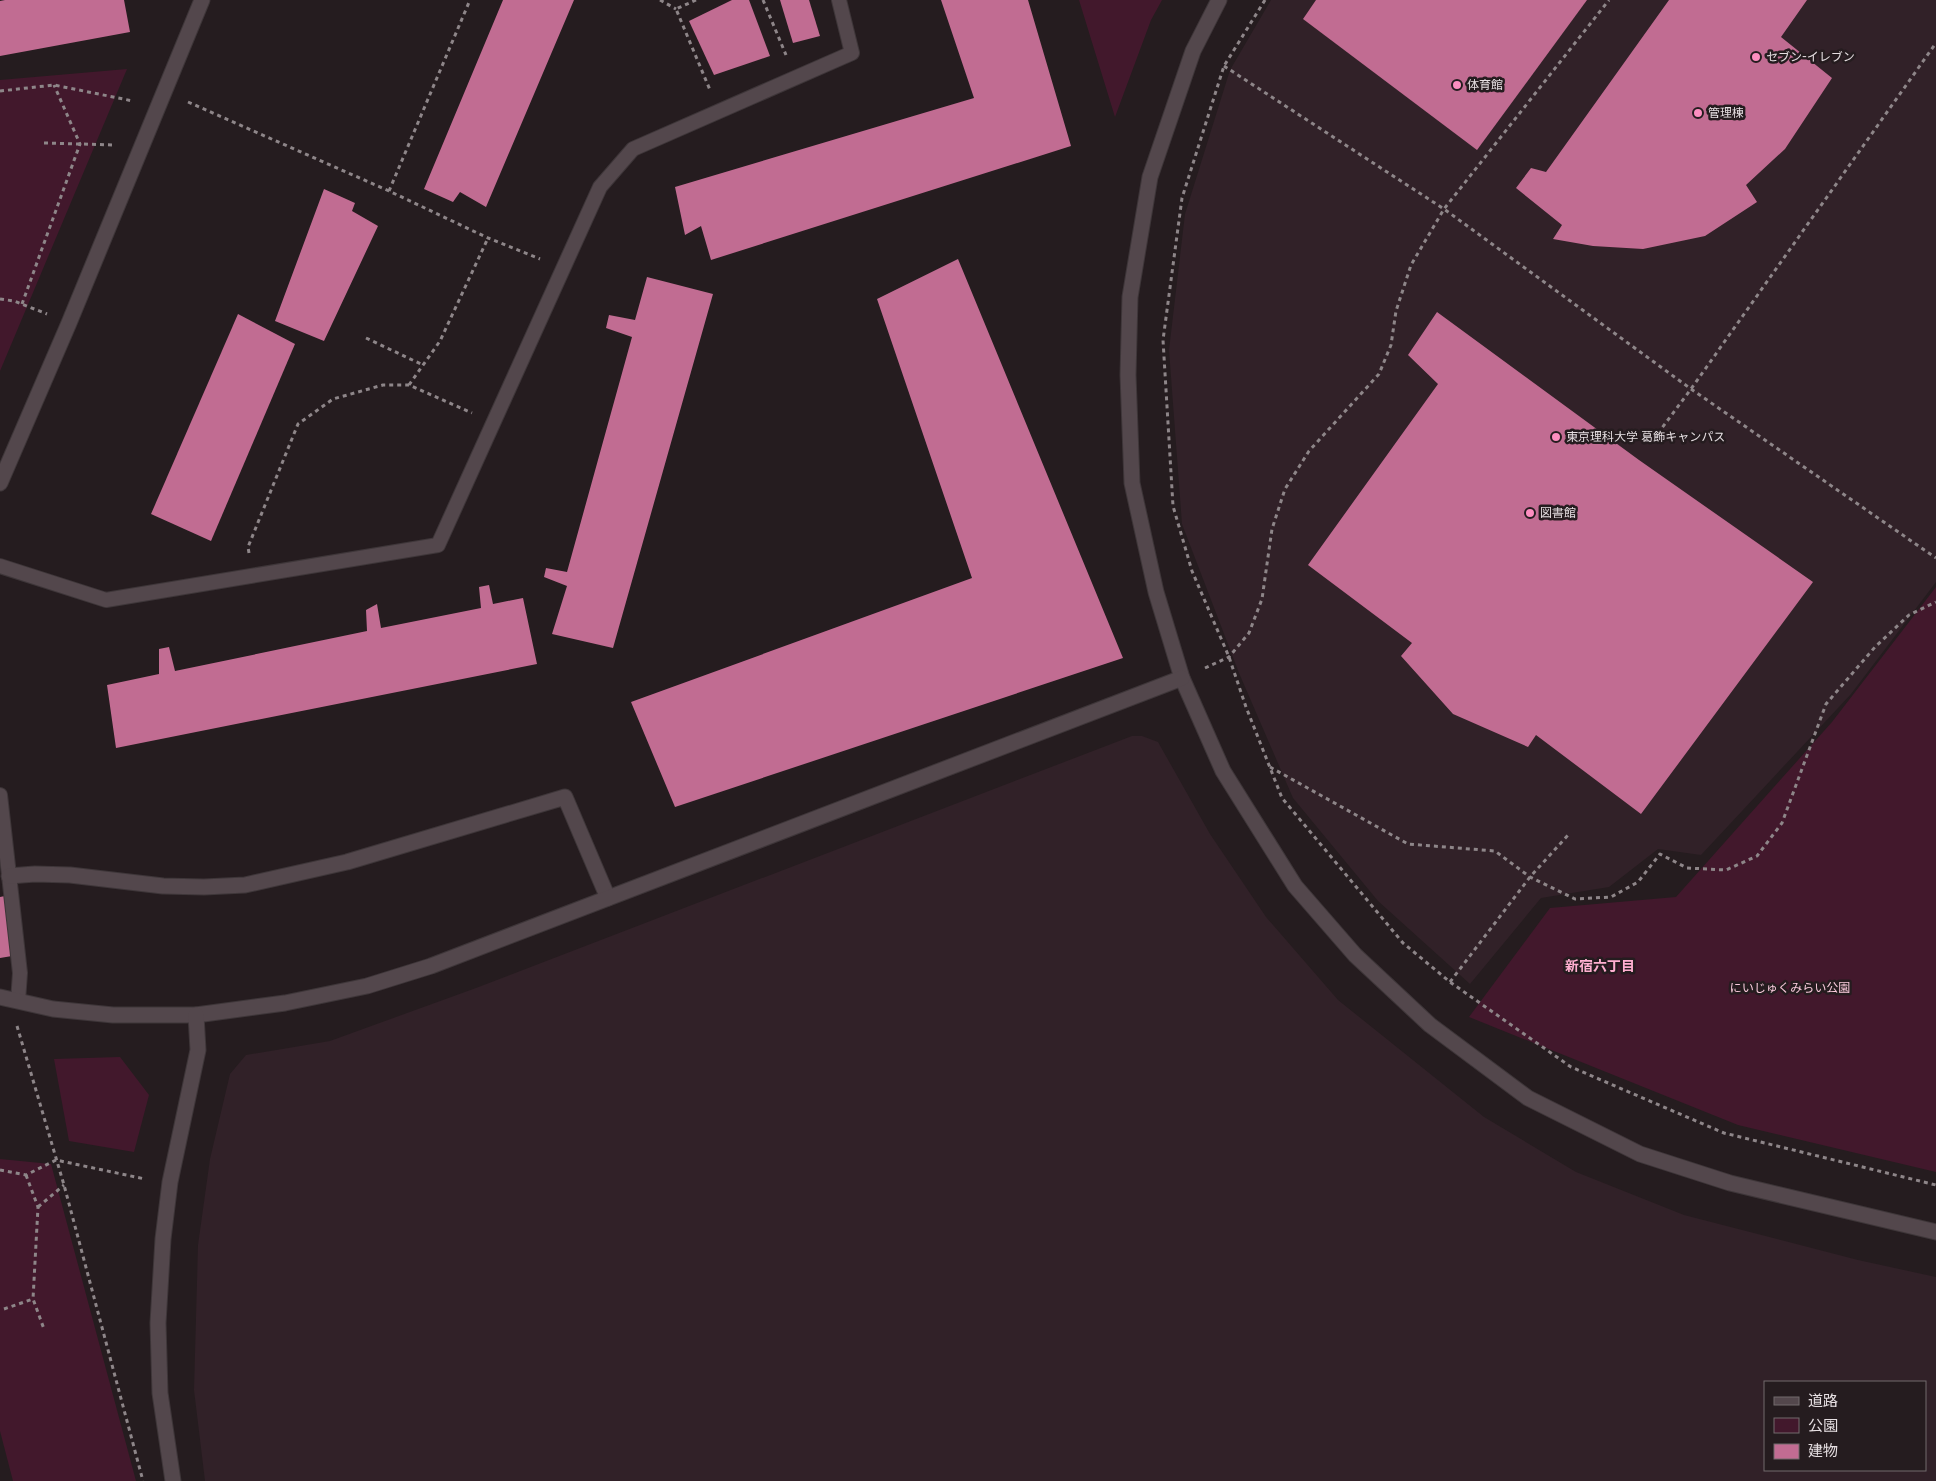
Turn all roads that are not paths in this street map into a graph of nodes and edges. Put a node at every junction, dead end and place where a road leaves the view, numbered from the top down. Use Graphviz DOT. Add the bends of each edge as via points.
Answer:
graph roads {
  1 [pos="202,0"];
  2 [pos="839,0"];
  3 [pos="1219,0"];
  4 [pos="3,467"];
  5 [pos="0,483"];
  6 [pos="0,566"];
  7 [pos="1182,678"];
  8 [pos="0,795"];
  9 [pos="9,876"];
  10 [pos="608,898"];
  11 [pos="9,999"];
  12 [pos="196,1015"];
  13 [pos="1936,1232"];
  14 [pos="173,1481"];
  1 -- 4 [label="street" via="69,323"];
  2 -- 6 [label="lane" via="852,53 633,149 600,187 438,546 106,600"];
  3 -- 7 [label="street" via="1193,52 1150,177 1130,297 1128,375 1132,482 1156,592"];
  4 -- 5 [label="street"];
  7 -- 10 [label="street"];
  7 -- 13 [label="street" via="1223,771 1295,886 1355,955 1430,1025 1528,1098 1640,1154 1730,1183"];
  8 -- 9 [label="lane"];
  9 -- 10 [label="street" via="70,875 163,886 245,885 347,862 565,797"];
  9 -- 11 [label="lane" via="20,973"];
  10 -- 12 [label="street" via="431,966 367,986 285,1003"];
  11 -- 12 [label="street" via="53,1009 113,1015"];
  12 -- 14 [label="street" via="198,1050 170,1182 158,1323 160,1393"];
}
